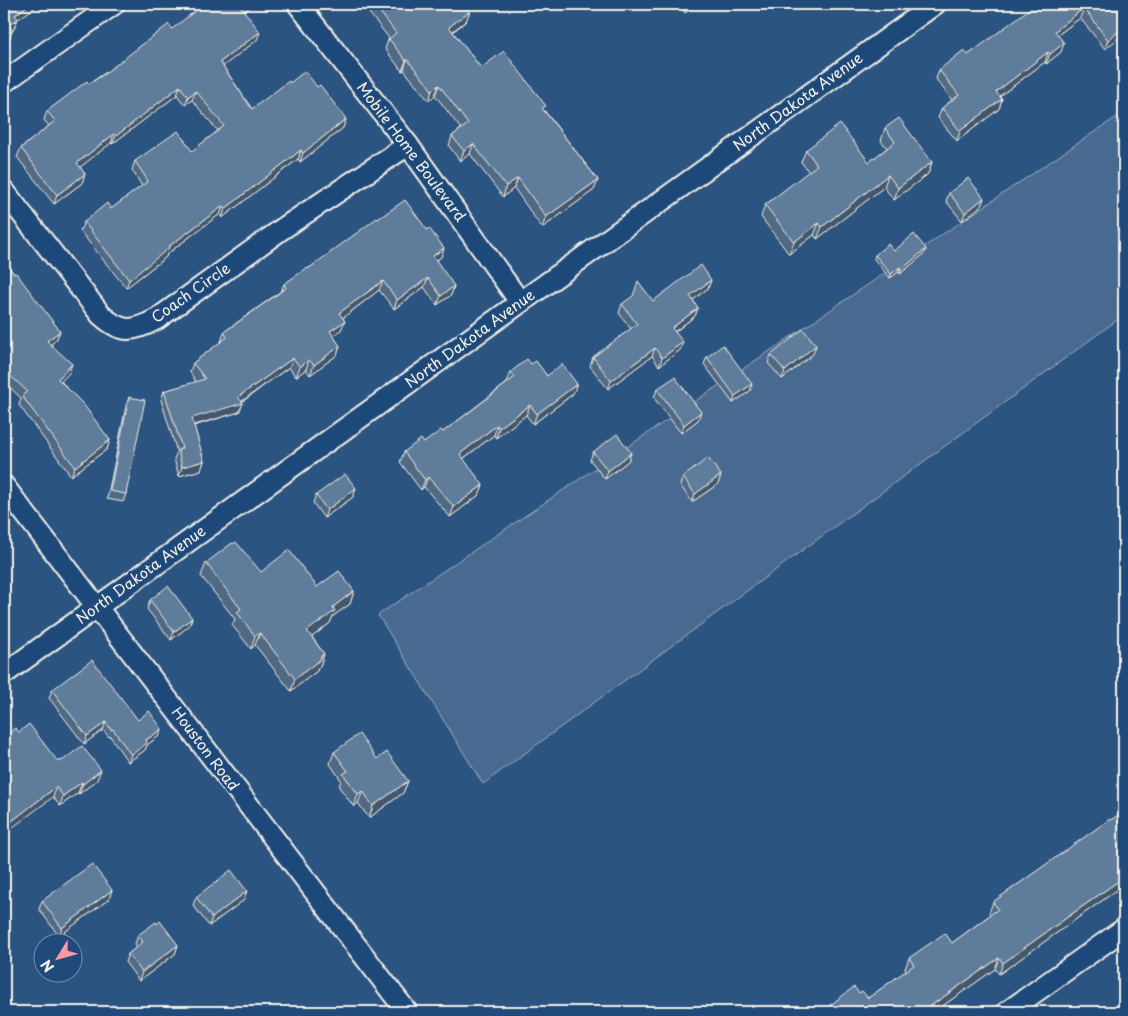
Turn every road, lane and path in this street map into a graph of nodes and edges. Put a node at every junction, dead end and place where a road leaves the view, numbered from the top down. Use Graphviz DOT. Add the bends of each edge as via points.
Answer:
graph roads {
  1 [pos="114,4"];
  2 [pos="298,4"];
  3 [pos="936,4"];
  4 [pos="4,82"];
  5 [pos="408,145"];
  6 [pos="4,191"];
  7 [pos="520,302"];
  8 [pos="4,486"];
  9 [pos="97,607"];
  10 [pos="4,674"];
  11 [pos="1124,929"];
  12 [pos="407,1012"];
  13 [pos="1007,1012"];
  1 -- 4 [label="street"];
  2 -- 5 [label="street, Mobile Home Boulevard"];
  3 -- 7 [label="street, North Dakota Avenue"];
  5 -- 6 [label="street, Coach Circle" via="282,229 157,319 127,330 113,325 101,315"];
  5 -- 7 [label="street, Mobile Home Boulevard"];
  7 -- 9 [label="street, North Dakota Avenue"];
  8 -- 9 [label="street, Houston Road"];
  9 -- 10 [label="street, North Dakota Avenue"];
  9 -- 12 [label="street, Houston Road"];
  11 -- 13 [label="street"];
}
